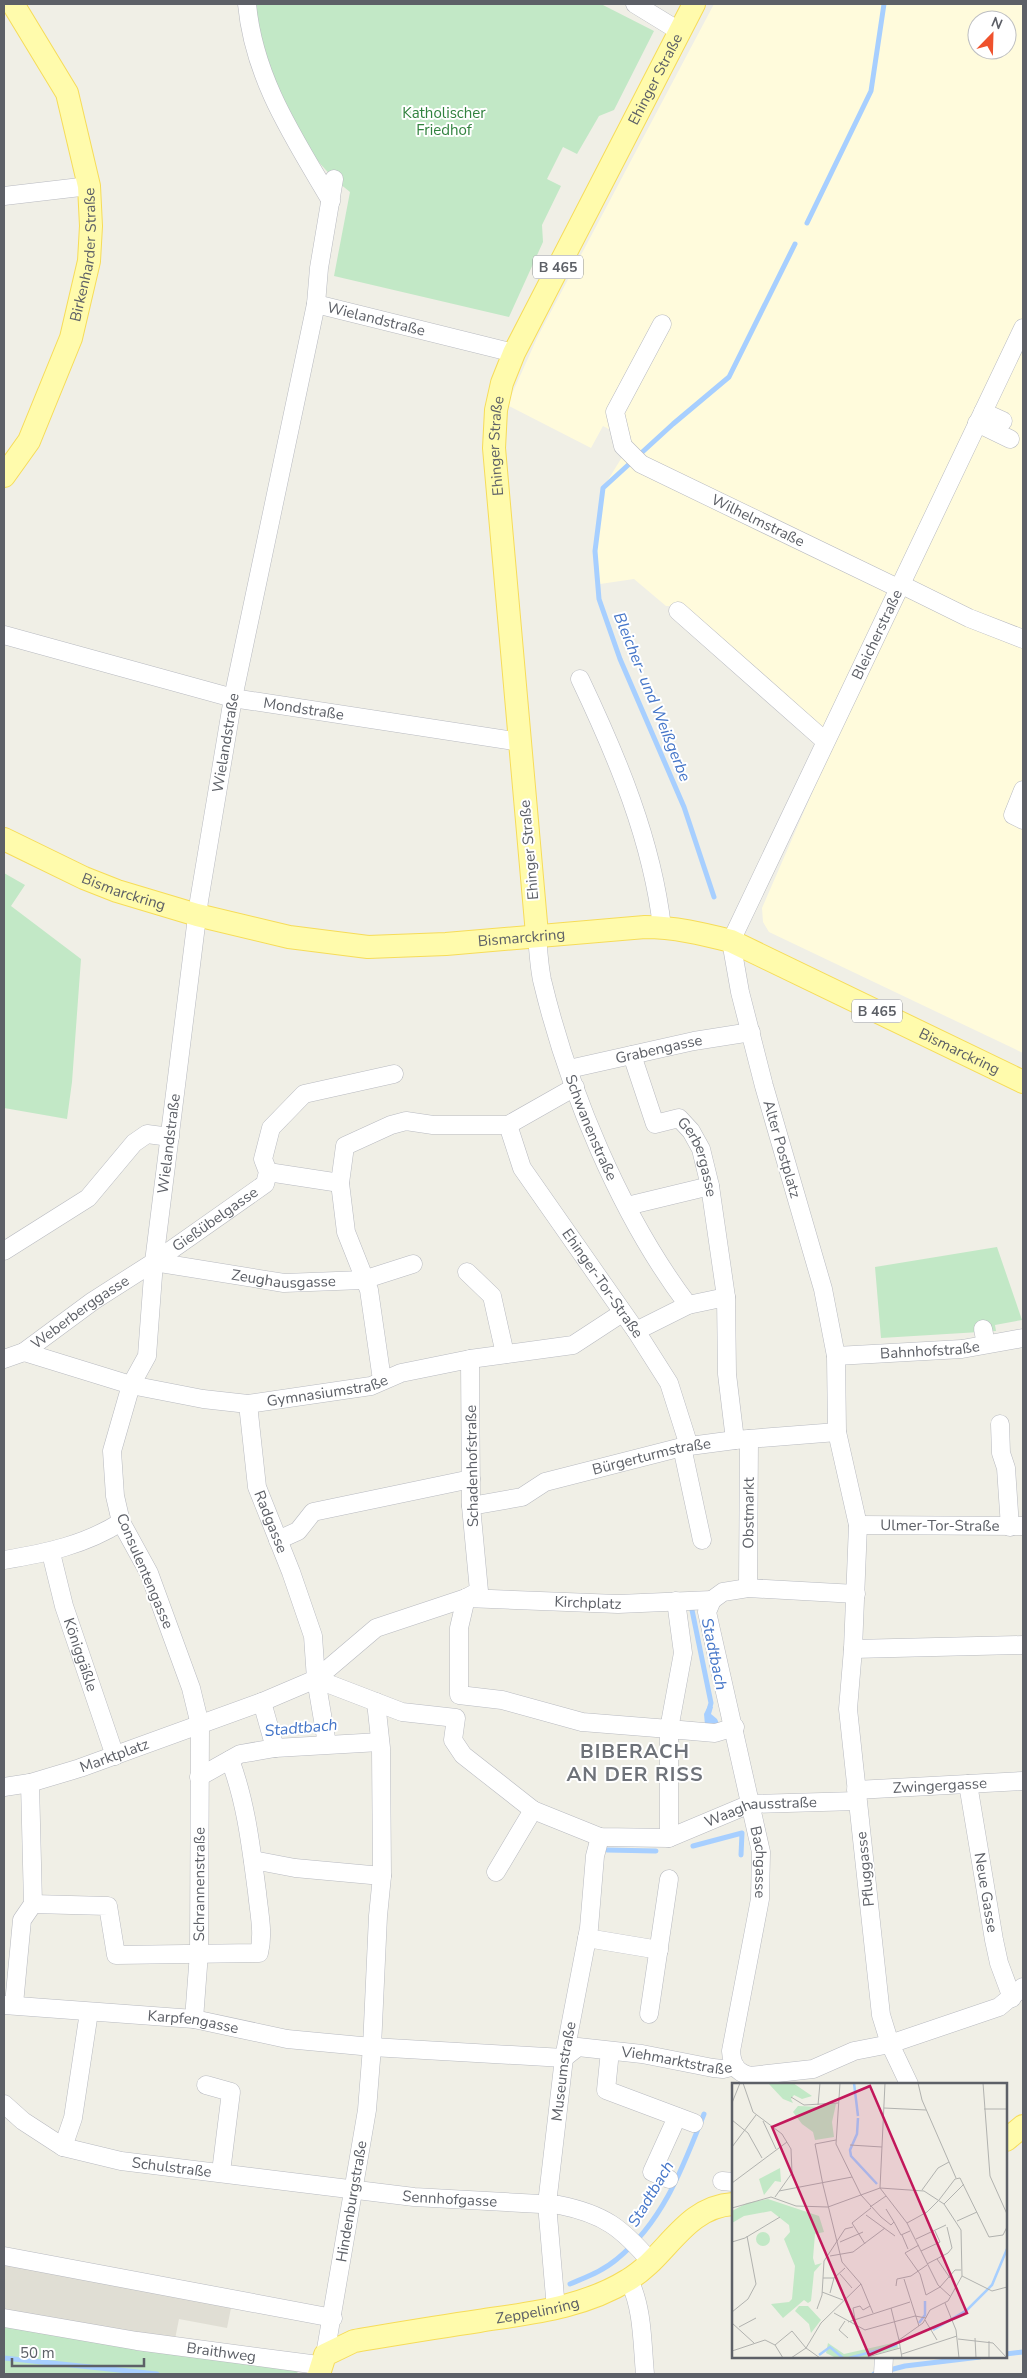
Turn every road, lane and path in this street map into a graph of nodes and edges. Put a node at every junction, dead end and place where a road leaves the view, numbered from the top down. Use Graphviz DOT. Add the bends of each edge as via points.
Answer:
graph roads {
  1 [pos="13,4"];
  2 [pos="247,4"];
  3 [pos="635,4"];
  4 [pos="694,4"];
  5 [pos="679,31"];
  6 [pos="334,179"];
  7 [pos="89,186"];
  8 [pos="4,196"];
  9 [pos="331,202"];
  10 [pos="316,304"];
  11 [pos="662,324"];
  12 [pos="1023,328"];
  13 [pos="514,353"];
  14 [pos="980,417"];
  15 [pos="1003,421"];
  16 [pos="1010,439"];
  17 [pos="4,476"];
  18 [pos="901,582"];
  19 [pos="678,611"];
  20 [pos="4,635"];
  21 [pos="1018,636"];
  22 [pos="580,679"];
  23 [pos="233,698"];
  24 [pos="825,741"];
  25 [pos="520,742"];
  26 [pos="1023,790"];
  27 [pos="1023,820"];
  28 [pos="4,839"];
  29 [pos="197,915"];
  30 [pos="662,927"];
  31 [pos="536,934"];
  32 [pos="731,941"];
  33 [pos="751,1032"];
  34 [pos="632,1055"];
  35 [pos="569,1069"];
  36 [pos="394,1074"];
  37 [pos="1023,1082"];
  38 [pos="575,1087"];
  39 [pos="508,1125"];
  40 [pos="170,1137"];
  41 [pos="268,1172"];
  42 [pos="340,1183"];
  43 [pos="710,1186"];
  44 [pos="626,1206"];
  45 [pos="4,1251"];
  46 [pos="154,1262"];
  47 [pos="413,1264"];
  48 [pos="467,1272"];
  49 [pos="363,1280"];
  50 [pos="726,1296"];
  51 [pos="688,1306"];
  52 [pos="622,1312"];
  53 [pos="636,1331"];
  54 [pos="1023,1338"];
  55 [pos="24,1352"];
  56 [pos="505,1354"];
  57 [pos="836,1356"];
  58 [pos="4,1359"];
  59 [pos="470,1359"];
  60 [pos="382,1380"];
  61 [pos="131,1385"];
  62 [pos="248,1404"];
  63 [pos="1000,1424"];
  64 [pos="837,1432"];
  65 [pos="742,1439"];
  66 [pos="686,1446"];
  67 [pos="471,1478"];
  68 [pos="471,1506"];
  69 [pos="121,1522"];
  70 [pos="858,1525"];
  71 [pos="1016,1527"];
  72 [pos="278,1540"];
  73 [pos="702,1540"];
  74 [pos="51,1553"];
  75 [pos="4,1560"];
  76 [pos="748,1588"];
  77 [pos="856,1594"];
  78 [pos="466,1598"];
  79 [pos="712,1600"];
  80 [pos="676,1602"];
  81 [pos="1016,1645"];
  82 [pos="854,1649"];
  83 [pos="316,1679"];
  84 [pos="262,1702"];
  85 [pos="376,1702"];
  86 [pos="200,1725"];
  87 [pos="735,1727"];
  88 [pos="669,1729"];
  89 [pos="327,1739"];
  90 [pos="275,1744"];
  91 [pos="380,1745"];
  92 [pos="115,1756"];
  93 [pos="230,1760"];
  94 [pos="199,1777"];
  95 [pos="1023,1780"];
  96 [pos="30,1783"];
  97 [pos="968,1784"];
  98 [pos="4,1787"];
  99 [pos="857,1796"];
  100 [pos="750,1804"];
  101 [pos="533,1810"];
  102 [pos="600,1837"];
  103 [pos="668,1838"];
  104 [pos="253,1860"];
  105 [pos="496,1872"];
  106 [pos="382,1876"];
  107 [pos="669,1879"];
  108 [pos="33,1904"];
  109 [pos="587,1938"];
  110 [pos="658,1950"];
  111 [pos="199,1953"];
  112 [pos="1018,1993"];
  113 [pos="9,2004"];
  114 [pos="90,2012"];
  115 [pos="649,2014"];
  116 [pos="194,2019"];
  117 [pos="372,2042"];
  118 [pos="890,2044"];
  119 [pos="610,2051"];
  120 [pos="564,2058"];
  121 [pos="734,2066"];
  122 [pos="909,2083"];
  123 [pos="206,2085"];
  124 [pos="4,2104"];
  125 [pos="677,2117"];
  126 [pos="694,2123"];
  127 [pos="1023,2126"];
  128 [pos="1007,2139"];
  129 [pos="63,2147"];
  130 [pos="222,2164"];
  131 [pos="669,2179"];
  132 [pos="353,2189"];
  133 [pos="547,2204"];
  134 [pos="732,2204"];
  135 [pos="646,2255"];
  136 [pos="4,2256"];
  137 [pos="629,2280"];
  138 [pos="556,2309"];
  139 [pos="4,2318"];
  140 [pos="333,2318"];
  141 [pos="322,2365"];
  142 [pos="644,2367"];
  1 -- 7 [label="main road, Birkenharder Straße" via="67,93"];
  2 -- 9 [label="street" via="257,59 281,115"];
  3 -- 5 [label="street"];
  4 -- 5 [label="main road, Ehinger Straße / B 465"];
  5 -- 13 [label="main road, Ehinger Straße / B 465"];
  6 -- 9 [label="street"];
  7 -- 8 [label="street"];
  7 -- 17 [label="main road, Birkenharder Straße" via="89,261 71,338 28,441"];
  9 -- 10 [label="street"];
  10 -- 13 [label="street, Wielandstraße"];
  10 -- 23 [label="street, Wielandstraße"];
  11 -- 18 [label="street, Wilhelmstraße" via="615,412 623,446 641,464"];
  12 -- 14 [label="street, Bleicherstraße"];
  13 -- 25 [label="main road, Ehinger Straße / B 465" via="502,382 494,437"];
  14 -- 15 [label="street"];
  14 -- 16 [label="street"];
  14 -- 18 [label="street, Bleicherstraße"];
  18 -- 21 [label="street, Wilhelmstraße" via="969,618"];
  18 -- 24 [label="street, Bleicherstraße"];
  19 -- 24 [label="street"];
  20 -- 23 [label="street, Mondstraße"];
  22 -- 30 [label="street" via="629,793 657,895"];
  23 -- 25 [label="street, Mondstraße"];
  23 -- 29 [label="street, Wielandstraße"];
  24 -- 32 [label="street, Bleicherstraße"];
  25 -- 31 [label="main road, Ehinger Straße / B 465"];
  26 -- 27 [label="street" via="1013,814"];
  28 -- 29 [label="main road, Bismarckring" via="117,891"];
  29 -- 31 [label="main road, Bismarckring" via="289,937 368,946 446,944"];
  29 -- 40 [label="street, Wielandstraße"];
  30 -- 31 [label="main road, Bismarckring / B 465"];
  30 -- 32 [label="main road, Bismarckring / B 465"];
  31 -- 35 [label="street, Schwanenstraße" via="542,978"];
  32 -- 33 [label="street, Alter Postplatz"];
  32 -- 37 [label="main road, Bismarckring / B 465"];
  33 -- 34 [label="street, Grabengasse"];
  33 -- 57 [label="street, Alter Postplatz" via="824,1289"];
  34 -- 35 [label="street, Grabengasse"];
  34 -- 43 [label="street, Gerbergasse" via="655,1124 679,1118 691,1131 701,1149"];
  35 -- 38 [label="street, Schwanenstraße"];
  36 -- 41 [label="street, Gießübelgasse" via="304,1094 271,1128 263,1159"];
  38 -- 39 [label="street"];
  38 -- 44 [label="street, Schwanenstraße"];
  39 -- 42 [label="street" via="433,1125 406,1121 391,1125 345,1146"];
  39 -- 52 [label="street, Ehinger-Tor-Straße" via="522,1168"];
  40 -- 45 [label="street" via="147,1134 134,1143 88,1198"];
  40 -- 46 [label="street, Wielandstraße"];
  41 -- 42 [label="street, Gießübelgasse"];
  41 -- 46 [label="street, Gießübelgasse" via="264,1184"];
  42 -- 49 [label="street" via="346,1232"];
  43 -- 44 [label="street"];
  43 -- 50 [label="street, Gerbergasse"];
  44 -- 51 [label="street, Schwanenstraße"];
  46 -- 49 [label="street, Zeughausgasse" via="284,1282"];
  46 -- 55 [label="street, Weberberggasse" via="93,1300"];
  46 -- 61 [label="street, Wielandstraße" via="146,1356"];
  47 -- 49 [label="street, Zeughausgasse"];
  48 -- 56 [label="street" via="492,1296"];
  49 -- 60 [label="street" via="369,1290"];
  50 -- 51 [label="street"];
  50 -- 65 [label="street" via="727,1374"];
  51 -- 53 [label="street"];
  52 -- 53 [label="street, Ehinger-Tor-Straße"];
  52 -- 56 [label="street, Gymnasiumstraße" via="573,1345"];
  53 -- 66 [label="street, Ehinger-Tor-Straße" via="670,1383 682,1420"];
  54 -- 57 [label="street, Bahnhofstraße" via="985,1337 962,1349"];
  55 -- 58 [label="street, Weberberggasse"];
  55 -- 61 [label="street, Gymnasiumstraße"];
  56 -- 59 [label="street, Gymnasiumstraße"];
  57 -- 64 [label="street"];
  59 -- 60 [label="street, Gymnasiumstraße"];
  59 -- 67 [label="street, Schadenhofstraße"];
  60 -- 62 [label="street, Gymnasiumstraße" via="371,1386"];
  61 -- 62 [label="street, Gymnasiumstraße"];
  61 -- 69 [label="street, Consulentengasse" via="112,1451 115,1496"];
  62 -- 72 [label="street, Radgasse" via="257,1487"];
  63 -- 71 [label="street" via="1001,1453"];
  64 -- 65 [label="street, Bürgerturmstraße"];
  64 -- 70 [label="street"];
  65 -- 66 [label="street, Bürgerturmstraße"];
  65 -- 76 [label="street, Obstmarkt"];
  66 -- 68 [label="street, Bürgerturmstraße" via="545,1482 522,1497"];
  66 -- 73 [label="street"];
  67 -- 68 [label="street, Schadenhofstraße"];
  67 -- 72 [label="street" via="313,1512 298,1531"];
  68 -- 78 [label="street, Schadenhofstraße" via="479,1592"];
  69 -- 74 [label="street" via="79,1544"];
  69 -- 86 [label="street, Consulentengasse" via="149,1573 191,1688"];
  70 -- 71 [label="street, Ulmer-Tor-Straße"];
  70 -- 77 [label="street, Pfluggasse"];
  72 -- 83 [label="street, Radgasse" via="313,1636"];
  74 -- 75 [label="street"];
  74 -- 92 [label="street, Königgäßle" via="64,1606"];
  76 -- 77 [label="street"];
  76 -- 79 [label="street" via="723,1592"];
  77 -- 82 [label="street, Pfluggasse"];
  78 -- 80 [label="street, Kirchplatz" via="618,1604"];
  78 -- 83 [label="street, Marktplatz" via="376,1628"];
  78 -- 88 [label="street" via="458,1628 459,1695 502,1700 582,1722"];
  79 -- 80 [label="street, Kirchplatz"];
  79 -- 87 [label="street, Bachgasse" via="707,1612"];
  80 -- 88 [label="street" via="683,1653"];
  81 -- 82 [label="street"];
  82 -- 99 [label="street, Pfluggasse" via="848,1709"];
  83 -- 84 [label="street, Marktplatz"];
  83 -- 85 [label="street"];
  83 -- 89 [label="street, Radgasse"];
  84 -- 86 [label="street, Marktplatz"];
  84 -- 90 [label="street"];
  85 -- 91 [label="street, Hindenburgstraße"];
  85 -- 101 [label="street, Waaghausstraße" via="402,1712 456,1718 453,1740 463,1755"];
  86 -- 92 [label="street, Marktplatz"];
  86 -- 94 [label="street, Schrannenstraße"];
  87 -- 88 [label="street" via="715,1733"];
  87 -- 100 [label="street, Bachgasse"];
  88 -- 103 [label="street"];
  89 -- 90 [label="street"];
  89 -- 91 [label="street"];
  90 -- 93 [label="street"];
  91 -- 106 [label="street, Hindenburgstraße"];
  92 -- 96 [label="street, Marktplatz"];
  93 -- 94 [label="street"];
  93 -- 104 [label="street" via="241,1788"];
  94 -- 111 [label="street, Schrannenstraße"];
  95 -- 97 [label="street, Zwingergasse"];
  96 -- 98 [label="street, Marktplatz"];
  96 -- 108 [label="street"];
  97 -- 99 [label="street, Zwingergasse"];
  97 -- 112 [label="street, Neue Gasse" via="999,1963"];
  99 -- 100 [label="street, Waaghausstraße"];
  99 -- 118 [label="street, Pfluggasse" via="881,2015"];
  100 -- 103 [label="street, Waaghausstraße"];
  100 -- 121 [label="street, Bachgasse" via="762,1852 760,1899 731,2051"];
  101 -- 102 [label="street, Waaghausstraße"];
  101 -- 105 [label="street"];
  102 -- 103 [label="street, Waaghausstraße"];
  102 -- 109 [label="street, Museumstraße" via="595,1856"];
  104 -- 106 [label="street" via="294,1868"];
  104 -- 111 [label="street" via="262,1939 259,1953"];
  106 -- 117 [label="street, Hindenburgstraße"];
  107 -- 110 [label="street"];
  108 -- 111 [label="street" via="108,1906 116,1955"];
  108 -- 113 [label="street" via="22,1920"];
  109 -- 110 [label="street"];
  109 -- 120 [label="street, Museumstraße"];
  110 -- 115 [label="street"];
  111 -- 116 [label="street, Schrannenstraße"];
  112 -- 118 [label="street, Viehmarktstraße" via="999,2007"];
  113 -- 114 [label="street, Karpfengasse"];
  114 -- 116 [label="street, Karpfengasse"];
  114 -- 129 [label="street" via="73,2118"];
  116 -- 117 [label="street, Karpfengasse" via="287,2039"];
  117 -- 120 [label="street, Viehmarktstraße"];
  117 -- 132 [label="street, Hindenburgstraße" via="367,2110"];
  118 -- 121 [label="street, Viehmarktstraße" via="854,2051 813,2069 750,2076 740,2073"];
  118 -- 122 [label="street, Pfluggasse"];
  119 -- 120 [label="street, Viehmarktstraße" via="578,2047"];
  119 -- 121 [label="street, Viehmarktstraße" via="723,2070"];
  119 -- 125 [label="street" via="606,2090"];
  120 -- 133 [label="street, Museumstraße"];
  123 -- 130 [label="street" via="231,2092"];
  124 -- 129 [label="street, Schulstraße"];
  125 -- 126 [label="street"];
  125 -- 131 [label="street" via="652,2172"];
  127 -- 128 [label="main road"];
  129 -- 132 [label="street, Schulstraße" via="121,2161"];
  132 -- 133 [label="street, Sennhofgasse" via="414,2197"];
  132 -- 140 [label="street, Hindenburgstraße"];
  133 -- 135 [label="street, Sennhofgasse" via="579,2209 624,2231"];
  133 -- 138 [label="street, Museumstraße"];
  134 -- 135 [label="main road, Zeppelinring" via="713,2207 699,2214"];
  135 -- 137 [label="main road, Zeppelinring"];
  136 -- 140 [label="street"];
  137 -- 138 [label="main road, Zeppelinring"];
  137 -- 142 [label="street" via="640,2311"];
  138 -- 141 [label="main road, Zeppelinring" via="354,2341"];
  139 -- 141 [label="street, Braithweg" via="137,2341"];
  140 -- 141 [label="street, Hindenburgstraße"];
}
